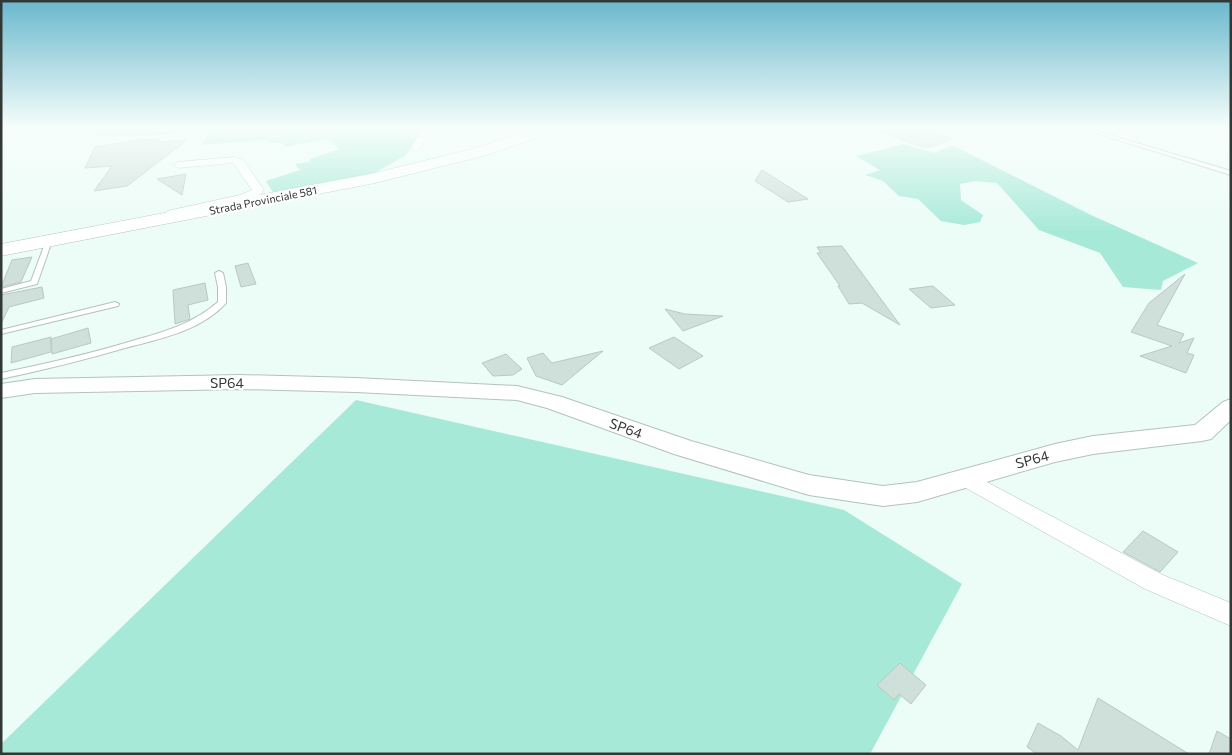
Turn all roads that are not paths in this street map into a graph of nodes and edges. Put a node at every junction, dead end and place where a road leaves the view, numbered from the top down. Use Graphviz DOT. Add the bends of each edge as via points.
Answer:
graph roads {
  1 [pos="198,163"];
  2 [pos="240,163"];
  3 [pos="432,163"];
  4 [pos="1199,163"];
  5 [pos="178,165"];
  6 [pos="1231,173"];
  7 [pos="165,219"];
  8 [pos="49,241"];
  9 [pos="1,250"];
  10 [pos="219,273"];
  11 [pos="1,291"];
  12 [pos="114,304"];
  13 [pos="1,332"];
  14 [pos="1,376"];
  15 [pos="1,391"];
  16 [pos="1231,407"];
  17 [pos="964,478"];
  18 [pos="1231,615"];
  1 -- 5 [label="street"];
  2 -- 7 [label="street" via="257,192 244,198 182,210"];
  3 -- 7 [label="main road, Strada Provinciale 581" via="340,186"];
  4 -- 6 [label="lane"];
  7 -- 8 [label="main road, Strada Provinciale 581"];
  8 -- 9 [label="main road, Strada Provinciale 581"];
  8 -- 11 [label="lane" via="34,282"];
  10 -- 14 [label="lane" via="222,303 214,312 190,325 97,354"];
  12 -- 13 [label="lane"];
  15 -- 17 [label="street, SP64 / SP64" via="35,386 240,382 510,393 554,402 683,448 809,485 883,496 917,492"];
  16 -- 17 [label="street, SP64 / SP64" via="1202,433 1093,445"];
  17 -- 18 [label="street" via="1154,582"];
}
